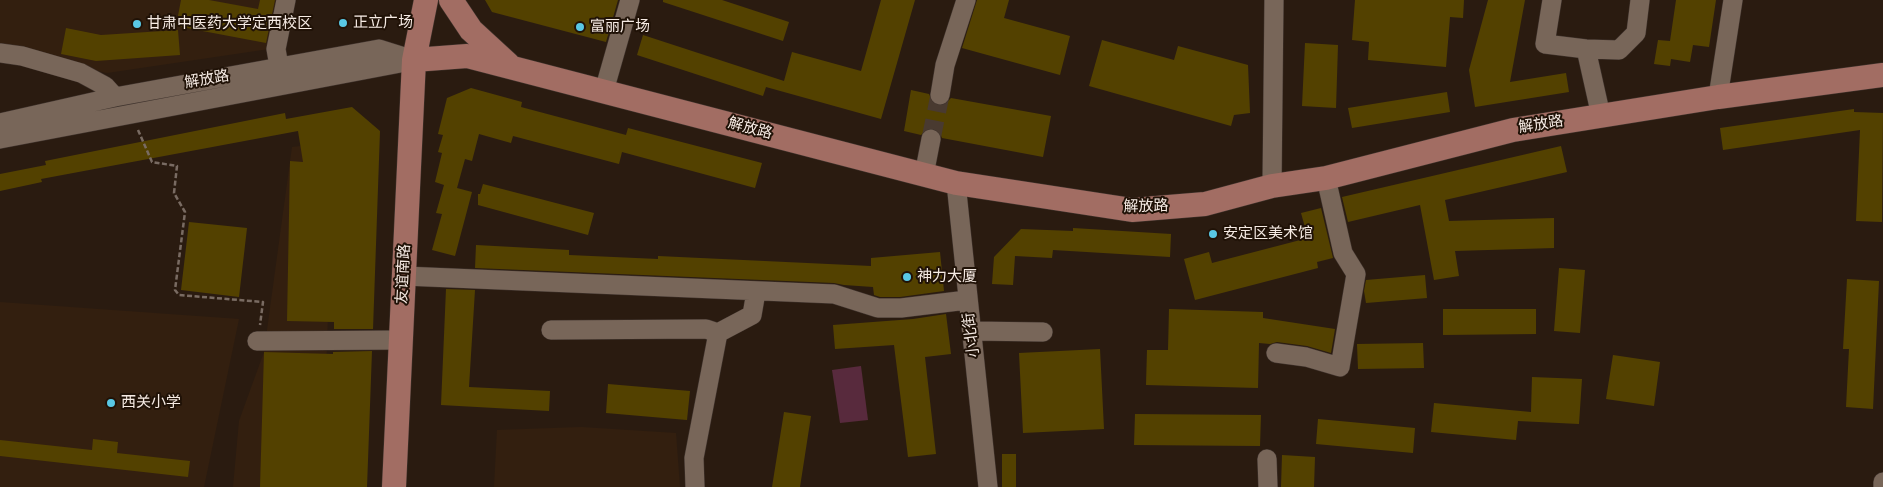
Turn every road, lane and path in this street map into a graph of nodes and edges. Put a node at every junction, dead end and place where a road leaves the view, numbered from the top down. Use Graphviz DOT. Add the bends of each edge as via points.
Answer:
graph roads {
  1 [pos="286,0"];
  2 [pos="426,0"];
  3 [pos="451,0"];
  4 [pos="630,0"];
  5 [pos="966,0"];
  6 [pos="1274,0"];
  7 [pos="1552,0"];
  8 [pos="1640,0"];
  9 [pos="1733,0"];
  10 [pos="1586,49"];
  11 [pos="0,53"];
  12 [pos="414,60"];
  13 [pos="511,67"];
  14 [pos="1883,75"];
  15 [pos="281,76"];
  16 [pos="604,90"];
  17 [pos="940,95"];
  18 [pos="115,97"];
  19 [pos="1718,97"];
  20 [pos="130,114"];
  21 [pos="1601,116"];
  22 [pos="0,122"];
  23 [pos="0,139"];
  24 [pos="931,139"];
  25 [pos="924,174"];
  26 [pos="1326,178"];
  27 [pos="956,183"];
  28 [pos="1272,186"];
  29 [pos="404,276"];
  30 [pos="756,292"];
  31 [pos="968,300"];
  32 [pos="551,330"];
  33 [pos="972,331"];
  34 [pos="1043,332"];
  35 [pos="718,333"];
  36 [pos="401,340"];
  37 [pos="257,341"];
  38 [pos="1276,353"];
  39 [pos="1267,459"];
  40 [pos="1883,482"];
  41 [pos="394,487"];
  42 [pos="695,487"];
  43 [pos="988,487"];
  44 [pos="1268,487"];
  45 [pos="1883,487"];
  1 -- 15 [label="street" via="276,49"];
  2 -- 12 [label="main road, 友谊南路"];
  3 -- 13 [label="main road" via="470,30"];
  4 -- 16 [label="street"];
  5 -- 17 [label="street"];
  6 -- 28 [label="street"];
  7 -- 10 [label="street" via="1545,44"];
  8 -- 10 [label="street" via="1636,33 1619,50"];
  9 -- 19 [label="street"];
  10 -- 21 [label="street"];
  11 -- 18 [label="street" via="80,73 104,86"];
  12 -- 13 [label="main road, 解放路" via="467,56"];
  12 -- 15 [label="street, 解放路"];
  12 -- 29 [label="main road, 友谊南路"];
  13 -- 16 [label="main road, 解放路"];
  14 -- 19 [label="main road, 解放路"];
  15 -- 18 [label="street, 解放路"];
  15 -- 20 [label="street, 解放路"];
  16 -- 25 [label="main road, 解放路"];
  18 -- 22 [label="street, 解放路"];
  19 -- 21 [label="main road, 解放路"];
  20 -- 23 [label="street, 解放路"];
  20 -- 37 [label="path" via="152,162 177,166 174,193 185,212 175,290 179,295 263,302"];
  21 -- 26 [label="main road, 解放路" via="1513,130"];
  24 -- 25 [label="street"];
  25 -- 27 [label="main road, 解放路"];
  26 -- 28 [label="main road, 解放路"];
  26 -- 38 [label="street" via="1343,253 1356,274 1340,367 1306,357"];
  27 -- 28 [label="main road, 解放路" via="1132,210 1205,204"];
  27 -- 31 [label="street, 小北街"];
  29 -- 30 [label="street"];
  29 -- 36 [label="main road, 友谊南路"];
  30 -- 31 [label="street" via="834,294 878,308"];
  30 -- 35 [label="street" via="752,315"];
  31 -- 33 [label="street, 小北街"];
  32 -- 35 [label="street" via="706,330"];
  33 -- 34 [label="street"];
  33 -- 43 [label="street, 小北街"];
  35 -- 42 [label="street" via="694,458"];
  36 -- 37 [label="street"];
  36 -- 41 [label="main road, 友谊南路"];
  39 -- 44 [label="street"];
  40 -- 45 [label="street"];
}
